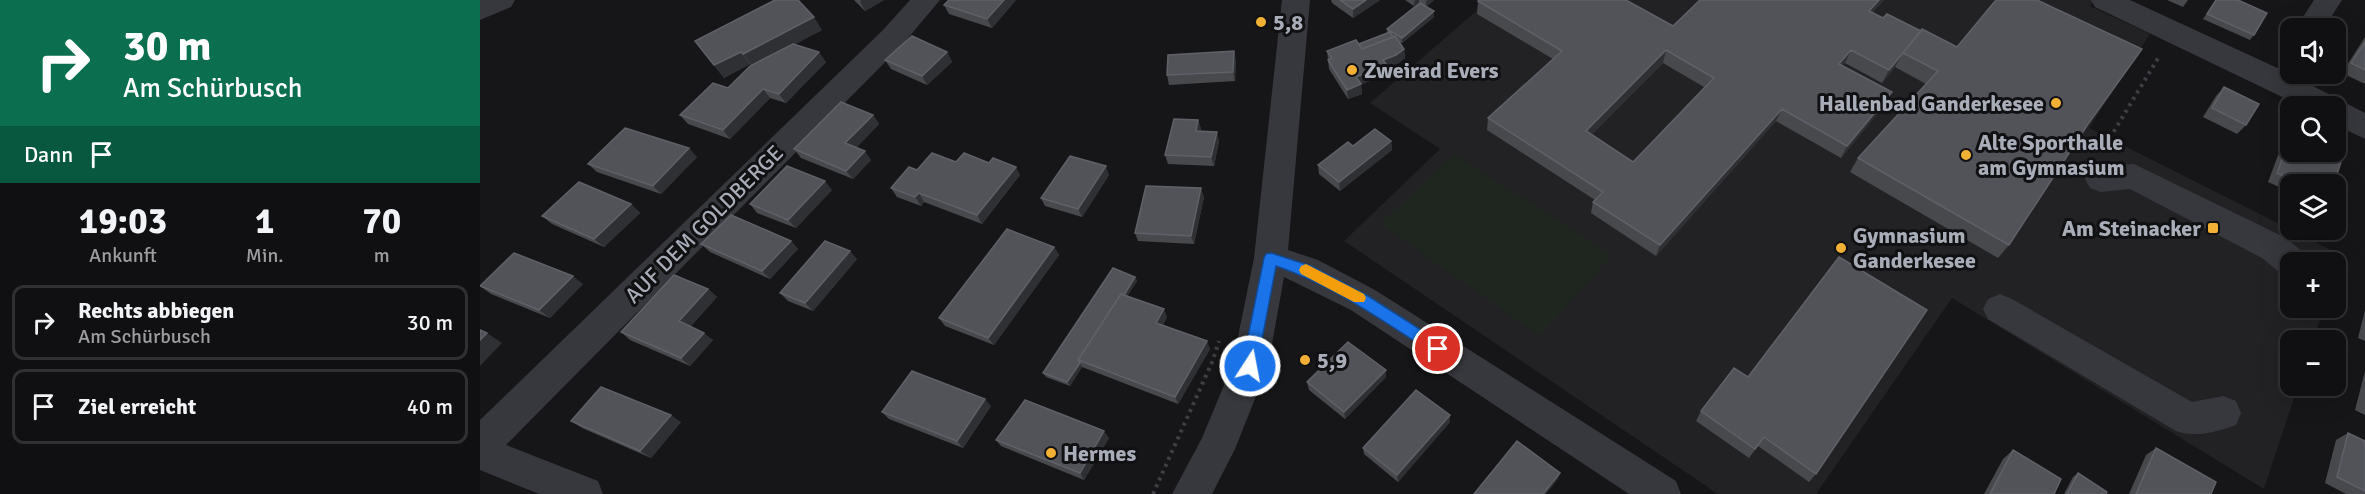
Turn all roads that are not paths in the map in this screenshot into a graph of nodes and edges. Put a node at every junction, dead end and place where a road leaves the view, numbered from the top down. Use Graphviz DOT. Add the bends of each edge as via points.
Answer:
graph roads {
  1 [pos="501,0"];
  2 [pos="926,0"];
  3 [pos="1296,0"];
  4 [pos="2105,0"];
  5 [pos="2328,0"];
  6 [pos="480,10"];
  7 [pos="2316,18"];
  8 [pos="2280,68"];
  9 [pos="2300,84"];
  10 [pos="2314,96"];
  11 [pos="2346,118"];
  12 [pos="2365,128"];
  13 [pos="2101,179"];
  14 [pos="2280,253"];
  15 [pos="1271,258"];
  16 [pos="2000,309"];
  17 [pos="2223,413"];
  18 [pos="480,445"];
  19 [pos="480,452"];
  20 [pos="584,494"];
  21 [pos="1191,494"];
  22 [pos="1662,494"];
  1 -- 6 [label="street"];
  2 -- 18 [label="street, AUF DEM GOLDBERGE"];
  3 -- 15 [label="street"];
  4 -- 8 [label="street" via="2174,32"];
  5 -- 7 [label="street"];
  9 -- 10 [label="street"];
  11 -- 12 [label="street"];
  13 -- 14 [label="street" via="2134,176"];
  15 -- 21 [label="street" via="1250,366 1216,449"];
  15 -- 22 [label="street" via="1306,270 1363,300"];
  16 -- 17 [label="street" via="2189,419"];
  19 -- 20 [label="street"];
}
